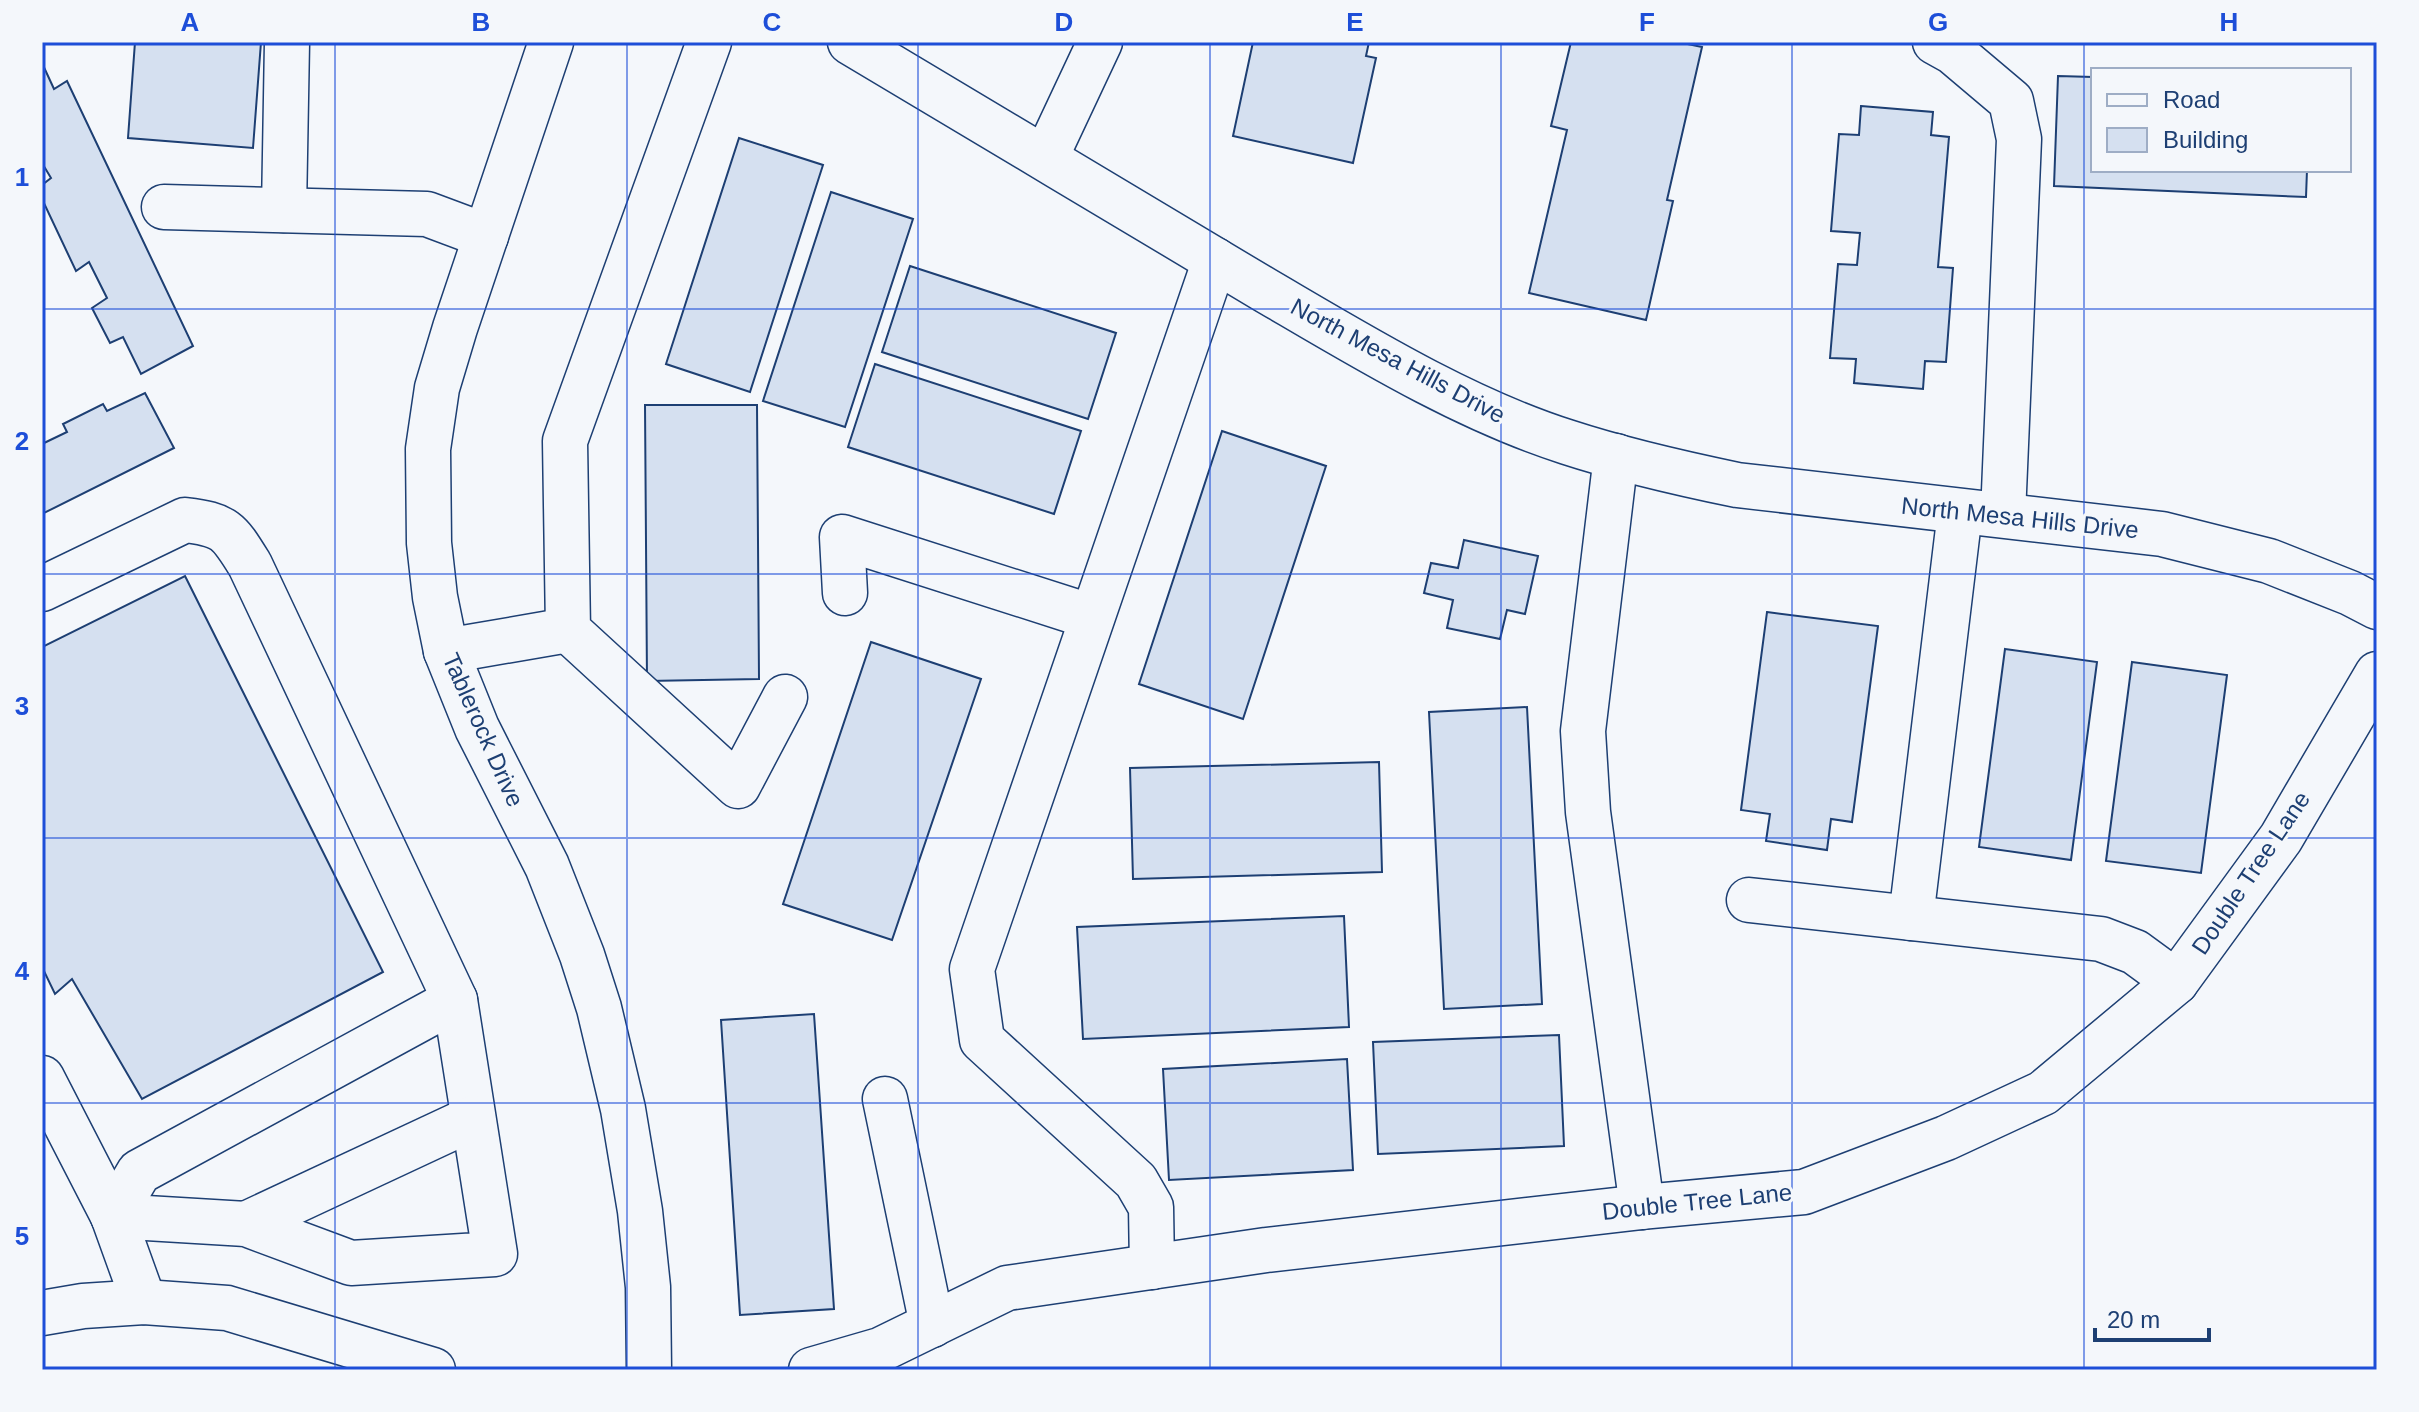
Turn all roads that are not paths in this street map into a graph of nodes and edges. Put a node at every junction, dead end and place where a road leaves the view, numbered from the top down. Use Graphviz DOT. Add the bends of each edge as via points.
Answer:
graph roads {
  1 [pos="287,42"];
  2 [pos="551,42"];
  3 [pos="709,42"];
  4 [pos="850,42"];
  5 [pos="1100,42"];
  6 [pos="1935,42"];
  7 [pos="1046,157"];
  8 [pos="164,207"];
  9 [pos="284,210"];
  10 [pos="486,236"];
  11 [pos="1215,260"];
  12 [pos="1616,456"];
  13 [pos="1960,512"];
  14 [pos="2003,515"];
  15 [pos="42,589"];
  16 [pos="845,593"];
  17 [pos="2377,607"];
  18 [pos="1092,617"];
  19 [pos="568,630"];
  20 [pos="446,651"];
  21 [pos="2377,674"];
  22 [pos="785,697"];
  23 [pos="1749,900"];
  24 [pos="1911,918"];
  25 [pos="2176,982"];
  26 [pos="455,1000"];
  27 [pos="42,1078"];
  28 [pos="885,1099"];
  29 [pos="473,1118"];
  30 [pos="1642,1207"];
  31 [pos="113,1216"];
  32 [pos="246,1224"];
  33 [pos="1152,1267"];
  34 [pos="144,1302"];
  35 [pos="42,1313"];
  36 [pos="932,1325"];
  37 [pos="371,1361"];
  38 [pos="433,1370"];
  39 [pos="649,1370"];
  40 [pos="811,1370"];
  1 -- 9 [label="street"];
  2 -- 10 [label="street, Tablerock Drive"];
  3 -- 19 [label="street" via="565,441"];
  4 -- 7 [label="street, North Mesa Hills Drive"];
  5 -- 7 [label="street"];
  6 -- 14 [label="street" via="2011,101 2019,139"];
  7 -- 11 [label="street, North Mesa Hills Drive"];
  8 -- 9 [label="street"];
  9 -- 10 [label="street" via="427,214"];
  10 -- 20 [label="street, Tablerock Drive" via="437,388 428,449 429,543"];
  11 -- 12 [label="street, North Mesa Hills Drive" via="1433,385 1565,442"];
  11 -- 18 [label="street"];
  12 -- 13 [label="street, North Mesa Hills Drive" via="1737,485"];
  12 -- 30 [label="street" via="1583,731 1588,812"];
  13 -- 14 [label="street, North Mesa Hills Drive"];
  13 -- 24 [label="street"];
  14 -- 17 [label="street, North Mesa Hills Drive" via="2162,534 2269,561"];
  15 -- 26 [label="street" via="185,520 211,523 233,537"];
  16 -- 18 [label="street" via="842,537"];
  18 -- 33 [label="street" via="972,969 982,1040 1136,1181 1151,1207"];
  19 -- 20 [label="street"];
  19 -- 22 [label="street" via="738,786"];
  20 -- 39 [label="street, Tablerock Drive" via="477,728 547,866 599,1008 640,1211"];
  21 -- 25 [label="street, Double Tree Lane" via="2281,838"];
  23 -- 24 [label="street"];
  24 -- 25 [label="street" via="2101,939 2135,952"];
  25 -- 30 [label="street, Double Tree Lane" via="2043,1093 1946,1138 1804,1192"];
  26 -- 29 [label="street"];
  26 -- 31 [label="street" via="139,1172"];
  27 -- 31 [label="street"];
  28 -- 36 [label="street"];
  29 -- 32 [label="street"];
  29 -- 32 [label="street" via="495,1254 351,1263"];
  30 -- 33 [label="street, Double Tree Lane"];
  31 -- 32 [label="street"];
  31 -- 34 [label="street"];
  33 -- 36 [label="street, Double Tree Lane" via="1007,1288"];
  34 -- 35 [label="street"];
  34 -- 37 [label="street" via="227,1308"];
  36 -- 40 [label="street, Double Tree Lane" via="880,1350"];
  37 -- 38 [label="street"];
}
